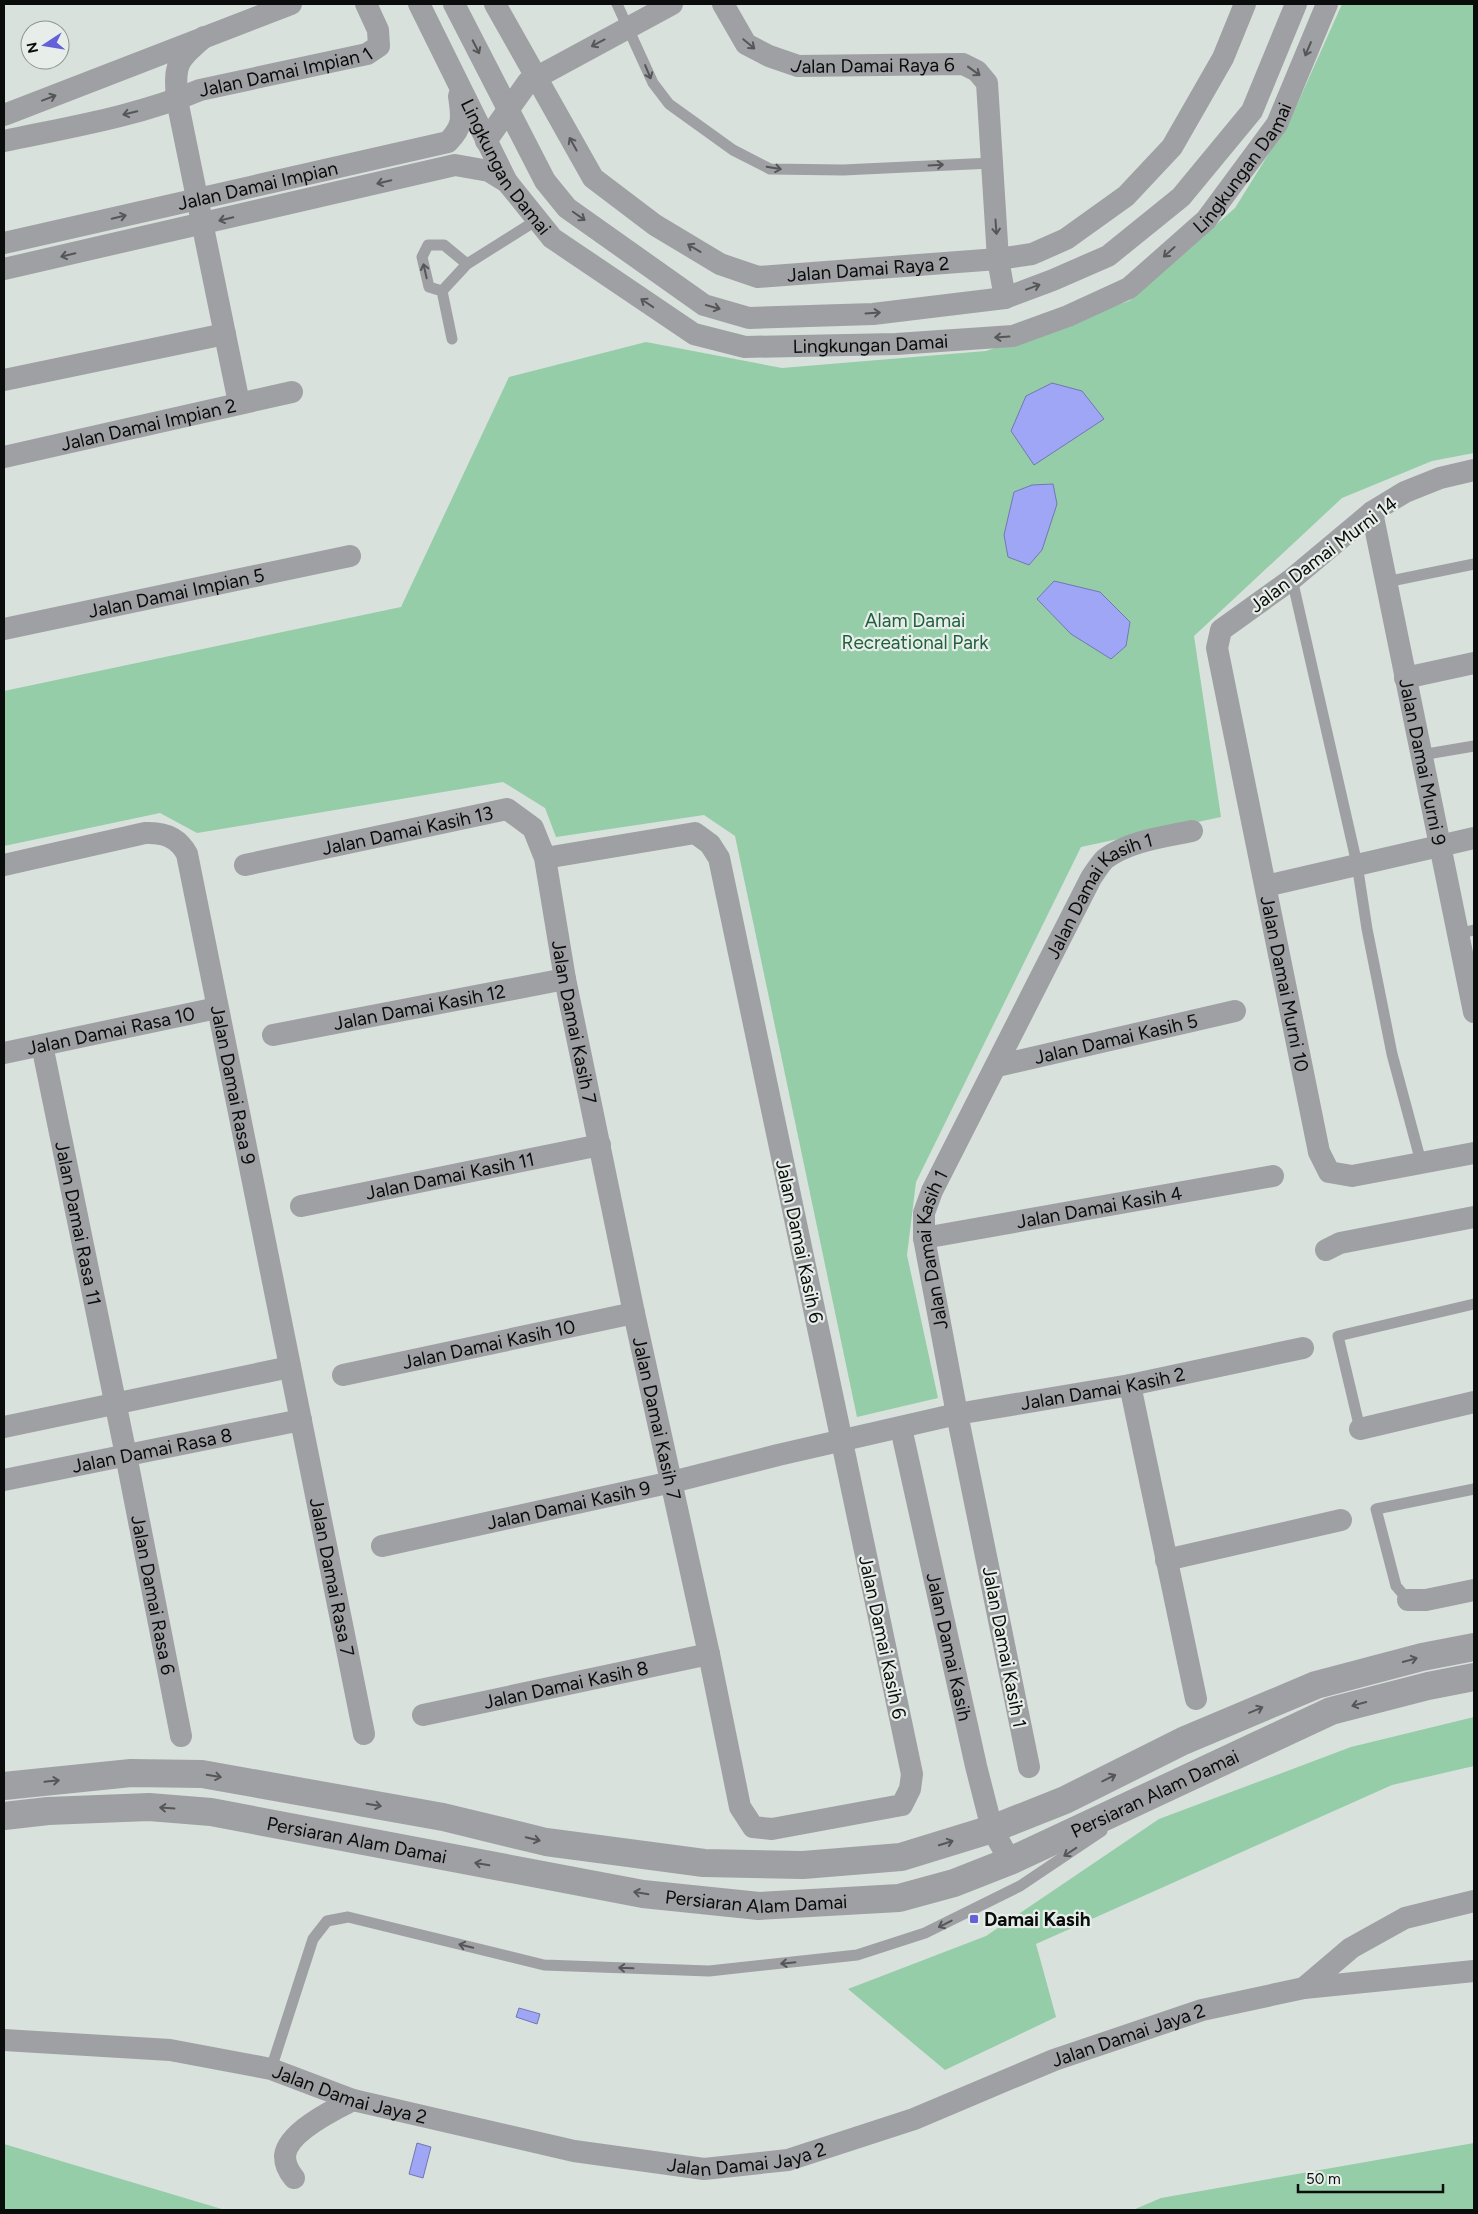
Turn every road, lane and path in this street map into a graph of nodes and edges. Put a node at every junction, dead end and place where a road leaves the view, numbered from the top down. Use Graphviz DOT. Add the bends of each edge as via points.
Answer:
graph roads {
  1 [pos="291,4"];
  2 [pos="366,4"];
  3 [pos="419,4"];
  4 [pos="454,4"];
  5 [pos="495,4"];
  6 [pos="617,4"];
  7 [pos="672,4"];
  8 [pos="723,4"];
  9 [pos="1245,4"];
  10 [pos="1296,4"];
  11 [pos="1327,4"];
  12 [pos="629,27"];
  13 [pos="204,37"];
  14 [pos="116,73"];
  15 [pos="536,77"];
  16 [pos="458,82"];
  17 [pos="177,100"];
  18 [pos="508,110"];
  19 [pos="4,115"];
  20 [pos="4,141"];
  21 [pos="486,141"];
  22 [pos="992,162"];
  23 [pos="507,182"];
  24 [pos="198,198"];
  25 [pos="537,220"];
  26 [pos="202,224"];
  27 [pos="4,244"];
  28 [pos="998,259"];
  29 [pos="467,264"];
  30 [pos="4,269"];
  31 [pos="442,291"];
  32 [pos="1005,298"];
  33 [pos="225,334"];
  34 [pos="452,339"];
  35 [pos="4,380"];
  36 [pos="292,392"];
  37 [pos="239,403"];
  38 [pos="4,457"];
  39 [pos="1474,470"];
  40 [pos="1372,512"];
  41 [pos="350,556"];
  42 [pos="1474,564"];
  43 [pos="1292,579"];
  44 [pos="1386,582"];
  45 [pos="4,630"];
  46 [pos="1218,648"];
  47 [pos="1474,663"];
  48 [pos="1405,678"];
  49 [pos="1474,746"];
  50 [pos="1421,755"];
  51 [pos="1192,831"];
  52 [pos="1474,838"];
  53 [pos="1439,846"];
  54 [pos="545,858"];
  55 [pos="1357,864"];
  56 [pos="4,865"];
  57 [pos="245,865"];
  58 [pos="1266,886"];
  59 [pos="1466,932"];
  60 [pos="565,979"];
  61 [pos="217,1008"];
  62 [pos="1235,1011"];
  63 [pos="1474,1012"];
  64 [pos="273,1035"];
  65 [pos="42,1045"];
  66 [pos="4,1053"];
  67 [pos="996,1066"];
  68 [pos="600,1145"];
  69 [pos="1474,1153"];
  70 [pos="1421,1162"];
  71 [pos="1273,1176"];
  72 [pos="301,1206"];
  73 [pos="1474,1217"];
  74 [pos="924,1238"];
  75 [pos="1326,1250"];
  76 [pos="1474,1304"];
  77 [pos="634,1313"];
  78 [pos="1303,1348"];
  79 [pos="290,1367"];
  80 [pos="343,1375"];
  81 [pos="1130,1385"];
  82 [pos="1474,1402"];
  83 [pos="116,1403"];
  84 [pos="957,1414"];
  85 [pos="301,1420"];
  86 [pos="4,1427"];
  87 [pos="901,1428"];
  88 [pos="1360,1428"];
  89 [pos="842,1442"];
  90 [pos="126,1455"];
  91 [pos="4,1480"];
  92 [pos="672,1482"];
  93 [pos="1474,1489"];
  94 [pos="1341,1520"];
  95 [pos="382,1546"];
  96 [pos="1166,1560"];
  97 [pos="1474,1590"];
  98 [pos="1408,1600"];
  99 [pos="1474,1647"];
  100 [pos="709,1654"];
  101 [pos="1474,1677"];
  102 [pos="1196,1699"];
  103 [pos="422,1715"];
  104 [pos="364,1734"];
  105 [pos="181,1736"];
  106 [pos="1029,1767"];
  107 [pos="4,1786"];
  108 [pos="1169,1786"];
  109 [pos="902,1805"];
  110 [pos="4,1816"];
  111 [pos="992,1829"];
  112 [pos="1010,1861"];
  113 [pos="1474,1901"];
  114 [pos="1474,1971"];
  115 [pos="1304,1988"];
  116 [pos="4,2040"];
  117 [pos="271,2069"];
  118 [pos="353,2100"];
  119 [pos="294,2178"];
  1 -- 13 [label="street, Jalan Damai Impian 1"];
  2 -- 17 [label="street, Jalan Damai Impian 1" via="378,30 379,46 367,54 200,90"];
  3 -- 16 [label="street, Lingkungan Damai"];
  4 -- 18 [label="street, Lingkungan Damai, one-way"];
  5 -- 15 [label="street, Jalan Damai Raya 2"];
  6 -- 12 [label="lane"];
  7 -- 12 [label="street"];
  8 -- 22 [label="street, Jalan Damai Raya 6, one-way" via="746,44 798,66 964,64 977,71 987,84"];
  9 -- 28 [label="street, Jalan Damai Raya 2" via="1223,58 1172,147 1126,196 1066,239 1032,254"];
  32 -- 10 [label="street, Lingkungan Damai, one-way" via="1108,256 1181,197 1252,112"];
  11 -- 25 [label="street, Lingkungan Damai, one-way" via="1278,124 1206,220 1129,288 1068,316 1013,336 896,344 745,347 694,334 552,238"];
  12 -- 15 [label="street, one-way"];
  12 -- 22 [label="lane, one-way" via="653,83 669,104 733,150 770,169 843,170"];
  13 -- 14 [label="street, Jalan Damai Impian 1"];
  13 -- 17 [label="street, Jalan Damai Impian 1" via="181,58 175,74"];
  14 -- 17 [label="street, Jalan Damai Impian 1" via="153,72 163,79"];
  19 -- 14 [label="street, Jalan Damai Impian 1, one-way"];
  15 -- 18 [label="street" via="528,82"];
  28 -- 15 [label="street, Jalan Damai Raya 2, one-way" via="758,277 720,264 655,225 592,178"];
  16 -- 21 [label="street, Lingkungan Damai"];
  16 -- 24 [label="street, Jalan Damai Impian" via="462,120 448,142"];
  17 -- 20 [label="street, Jalan Damai Impian 1, one-way" via="133,113"];
  17 -- 24 [label="street"];
  18 -- 21 [label="street"];
  18 -- 32 [label="street, Lingkungan Damai, one-way" via="545,181 567,208 704,305 749,318 874,314"];
  21 -- 23 [label="street, Lingkungan Damai"];
  22 -- 28 [label="street, Jalan Damai Raya 6, one-way"];
  23 -- 25 [label="street, Lingkungan Damai"];
  23 -- 26 [label="street, Jalan Damai Impian, one-way" via="489,170 455,165"];
  24 -- 26 [label="street"];
  27 -- 24 [label="street, Jalan Damai Impian, one-way"];
  25 -- 29 [label="lane"];
  26 -- 30 [label="street, Jalan Damai Impian, one-way"];
  26 -- 33 [label="street"];
  28 -- 32 [label="street, Jalan Damai Raya 6"];
  29 -- 31 [label="lane"];
  31 -- 29 [label="lane, one-way" via="429,287 422,258 428,245 444,245"];
  31 -- 34 [label="lane"];
  33 -- 35 [label="street"];
  33 -- 37 [label="street"];
  36 -- 37 [label="street, Jalan Damai Impian 2"];
  37 -- 38 [label="street, Jalan Damai Impian 2"];
  39 -- 40 [label="street, Jalan Damai Murni 14" via="1440,478 1405,492"];
  40 -- 43 [label="street, Jalan Damai Murni 14"];
  40 -- 44 [label="street, Jalan Damai Murni 9"];
  41 -- 45 [label="street, Jalan Damai Impian 5"];
  42 -- 44 [label="lane"];
  43 -- 46 [label="street, Jalan Damai Murni 14" via="1221,630"];
  43 -- 55 [label="lane"];
  44 -- 48 [label="street, Jalan Damai Murni 9"];
  46 -- 58 [label="street, Jalan Damai Murni 10"];
  47 -- 48 [label="street"];
  48 -- 50 [label="street, Jalan Damai Murni 9"];
  49 -- 50 [label="lane"];
  50 -- 53 [label="street, Jalan Damai Murni 9"];
  51 -- 67 [label="street, Jalan Damai Kasih 1" via="1144,841 1104,860 1091,878"];
  52 -- 53 [label="street"];
  53 -- 55 [label="street"];
  53 -- 59 [label="street, Jalan Damai Murni 9"];
  54 -- 57 [label="street, Jalan Damai Kasih 13" via="533,828 507,809"];
  54 -- 60 [label="street, Jalan Damai Kasih 7"];
  54 -- 89 [label="street, Jalan Damai Kasih 6" via="695,833 710,844 719,858"];
  55 -- 58 [label="street"];
  55 -- 70 [label="lane" via="1392,1054"];
  56 -- 61 [label="street, Jalan Damai Rasa 9" via="145,833 170,836 182,844 188,854"];
  58 -- 70 [label="street, Jalan Damai Murni 10" via="1318,1152 1329,1172 1352,1176"];
  59 -- 63 [label="street, Jalan Damai Murni 9"];
  60 -- 64 [label="street, Jalan Damai Kasih 12"];
  60 -- 68 [label="street, Jalan Damai Kasih 7"];
  61 -- 65 [label="street, Jalan Damai Rasa 10"];
  61 -- 79 [label="street, Jalan Damai Rasa 9"];
  62 -- 67 [label="street, Jalan Damai Kasih 5"];
  65 -- 66 [label="street, Jalan Damai Rasa 10"];
  65 -- 83 [label="street, Jalan Damai Rasa 11"];
  67 -- 74 [label="street, Jalan Damai Kasih 1" via="932,1190 924,1213"];
  68 -- 72 [label="street, Jalan Damai Kasih 11"];
  68 -- 77 [label="street, Jalan Damai Kasih 7"];
  69 -- 70 [label="street, Jalan Damai Murni 10"];
  71 -- 74 [label="street, Jalan Damai Kasih 4"];
  73 -- 75 [label="street" via="1340,1243"];
  74 -- 84 [label="street, Jalan Damai Kasih 1"];
  76 -- 88 [label="lane" via="1338,1336"];
  77 -- 80 [label="street, Jalan Damai Kasih 10"];
  77 -- 92 [label="street, Jalan Damai Kasih 7"];
  78 -- 81 [label="street, Jalan Damai Kasih 2"];
  79 -- 83 [label="street"];
  79 -- 85 [label="street, Jalan Damai Rasa 9"];
  81 -- 84 [label="street, Jalan Damai Kasih 2"];
  81 -- 96 [label="street"];
  82 -- 88 [label="street"];
  83 -- 86 [label="street"];
  83 -- 90 [label="street, Jalan Damai Rasa 11"];
  84 -- 87 [label="street, Jalan Damai Kasih 2"];
  84 -- 106 [label="street, Jalan Damai Kasih 1"];
  85 -- 90 [label="street, Jalan Damai Rasa 8"];
  85 -- 104 [label="street, Jalan Damai Rasa 7"];
  87 -- 89 [label="street, Jalan Damai Kasih 9"];
  87 -- 111 [label="street, Jalan Damai Kasih"];
  89 -- 92 [label="street, Jalan Damai Kasih 9"];
  89 -- 109 [label="street, Jalan Damai Kasih 6" via="912,1774 910,1789"];
  90 -- 91 [label="street, Jalan Damai Rasa 8"];
  90 -- 105 [label="street, Jalan Damai Rasa 6"];
  92 -- 95 [label="street, Jalan Damai Kasih 9"];
  92 -- 100 [label="street, Jalan Damai Kasih 7"];
  93 -- 98 [label="lane" via="1376,1510 1396,1586"];
  94 -- 96 [label="street"];
  96 -- 102 [label="street"];
  97 -- 98 [label="street" via="1426,1600"];
  111 -- 99 [label="street, Persiaran Alam Damai, one-way" via="1065,1800 1182,1742 1316,1685"];
  100 -- 103 [label="street, Jalan Damai Kasih 8"];
  100 -- 109 [label="street, Jalan Damai Kasih 7" via="740,1807 753,1827 772,1829"];
  101 -- 108 [label="street, Persiaran Alam Damai, one-way" via="1331,1711"];
  107 -- 111 [label="street, Persiaran Alam Damai, one-way" via="131,1773 202,1774 443,1817 546,1842 704,1863 803,1864 901,1857"];
  108 -- 112 [label="street, Persiaran Alam Damai"];
  108 -- 117 [label="lane, one-way" via="1020,1886 925,1934 857,1955 709,1972 544,1965 348,1917 326,1921 313,1939"];
  112 -- 110 [label="street, Persiaran Alam Damai, one-way" via="954,1883 899,1898 759,1906 643,1894 212,1812 149,1807"];
  111 -- 112 [label="street, Jalan Damai Kasih"];
  113 -- 115 [label="street" via="1405,1918 1351,1948"];
  114 -- 115 [label="street, Jalan Damai Jaya 2"];
  115 -- 118 [label="street, Jalan Damai Jaya 2" via="1202,2010 1054,2060 914,2119 788,2160 704,2169 574,2151"];
  116 -- 117 [label="street, Jalan Damai Jaya 2" via="170,2050"];
  117 -- 118 [label="street, Jalan Damai Jaya 2"];
  118 -- 119 [label="street" via="322,2116 288,2146 285,2156"];
}
